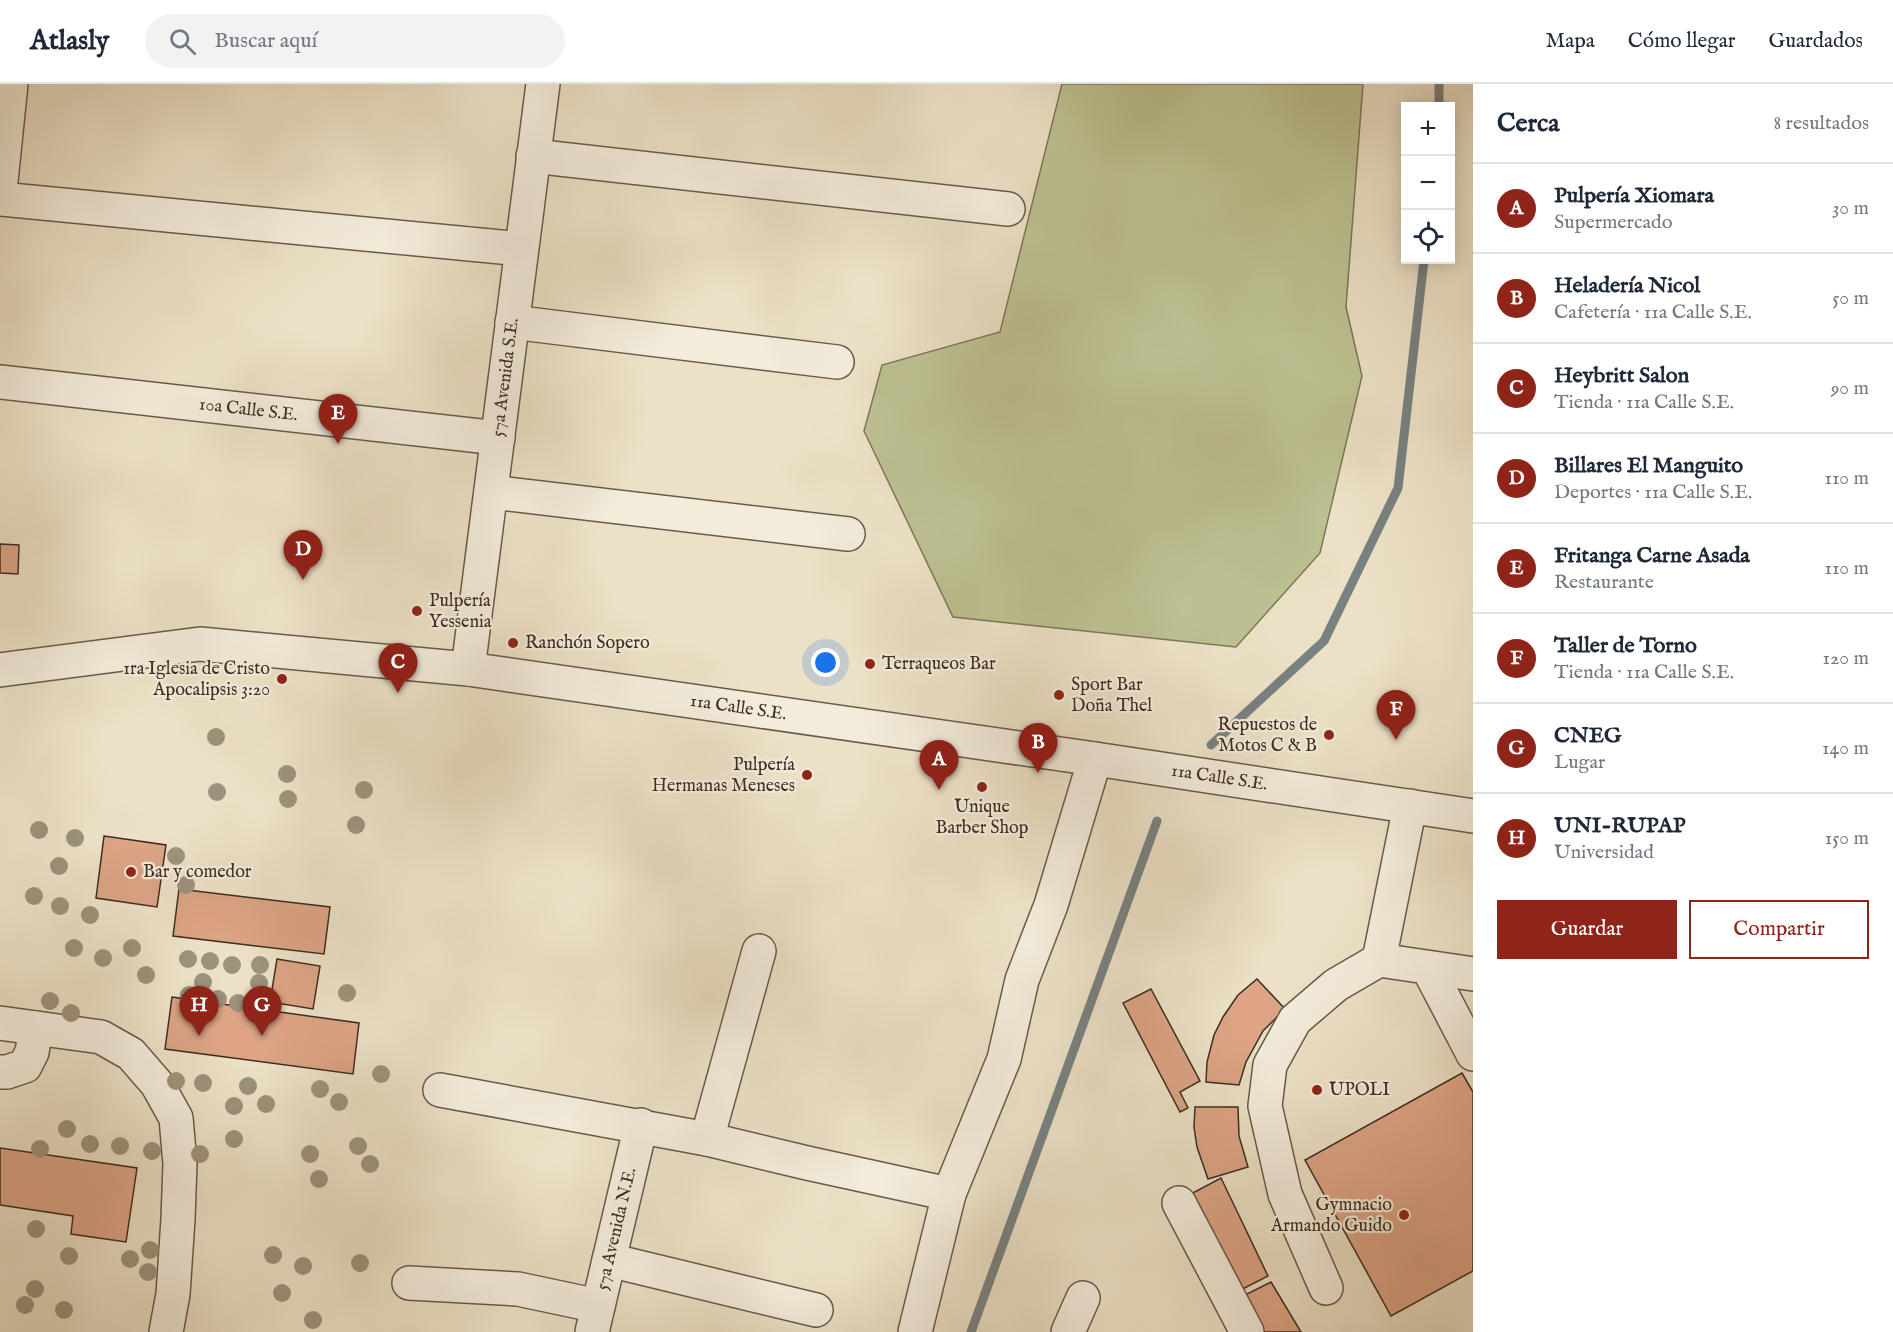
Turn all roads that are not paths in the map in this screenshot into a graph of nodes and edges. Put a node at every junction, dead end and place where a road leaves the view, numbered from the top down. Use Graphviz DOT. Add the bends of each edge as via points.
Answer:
graph roads {
  1 [pos="11,84"];
  2 [pos="543,84"];
  3 [pos="4,116"];
  4 [pos="533,156"];
  5 [pos="0,191"];
  6 [pos="0,199"];
  7 [pos="1008,209"];
  8 [pos="521,249"];
  9 [pos="512,322"];
  10 [pos="837,362"];
  11 [pos="0,382"];
  12 [pos="498,438"];
  13 [pos="491,492"];
  14 [pos="848,534"];
  15 [pos="468,669"];
  16 [pos="0,670"];
  17 [pos="1095,759"];
  18 [pos="1410,806"];
  19 [pos="1472,810"];
  20 [pos="759,951"];
  21 [pos="1379,960"];
  22 [pos="1428,968"];
  23 [pos="1473,974"];
  24 [pos="0,1023"];
  25 [pos="36,1028"];
  26 [pos="1473,1054"];
  27 [pos="0,1072"];
  28 [pos="440,1090"];
  29 [pos="641,1125"];
  30 [pos="707,1139"];
  31 [pos="949,1194"];
  32 [pos="1179,1203"];
  33 [pos="609,1260"];
  34 [pos="409,1283"];
  35 [pos="1326,1288"];
  36 [pos="1083,1298"];
  37 [pos="816,1310"];
  38 [pos="595,1319"];
  39 [pos="166,1332"];
  40 [pos="915,1332"];
  41 [pos="1068,1332"];
  42 [pos="1247,1332"];
  1 -- 3 [label="street"];
  2 -- 4 [label="street, 57a Avenida S.E."];
  3 -- 5 [label="street"];
  4 -- 7 [label="street"];
  4 -- 8 [label="street, 57a Avenida S.E."];
  6 -- 8 [label="street"];
  8 -- 9 [label="street, 57a Avenida S.E."];
  9 -- 10 [label="street"];
  9 -- 12 [label="street, 57a Avenida S.E."];
  11 -- 12 [label="street, 10a Calle S.E."];
  12 -- 13 [label="street, 57a Avenida S.E."];
  13 -- 14 [label="street"];
  13 -- 15 [label="street, 57a Avenida S.E."];
  15 -- 16 [label="street, 11a Calle S.E." via="200,644"];
  15 -- 17 [label="street, 11a Calle S.E."];
  17 -- 18 [label="street, 11a Calle S.E."];
  17 -- 31 [label="street" via="1052,905 1022,980 1004,1059"];
  18 -- 19 [label="street, 11a Calle S.E."];
  18 -- 21 [label="street"];
  20 -- 30 [label="street"];
  21 -- 22 [label="street"];
  21 -- 35 [label="street" via="1336,986 1295,1020 1270,1065 1265,1106 1285,1194"];
  22 -- 23 [label="street"];
  22 -- 26 [label="street"];
  24 -- 25 [label="street"];
  25 -- 27 [label="street" via="32,1052 25,1065"];
  25 -- 39 [label="street" via="101,1037 131,1054 157,1084 176,1118 180,1164 178,1219"];
  28 -- 29 [label="street"];
  29 -- 30 [label="street"];
  29 -- 33 [label="street, 57a Avenida N.E."];
  30 -- 31 [label="street"];
  31 -- 40 [label="street"];
  32 -- 42 [label="street"];
  33 -- 37 [label="street"];
  33 -- 38 [label="street, 57a Avenida N.E."];
  34 -- 38 [label="street" via="518,1288"];
  36 -- 41 [label="street"];
}
